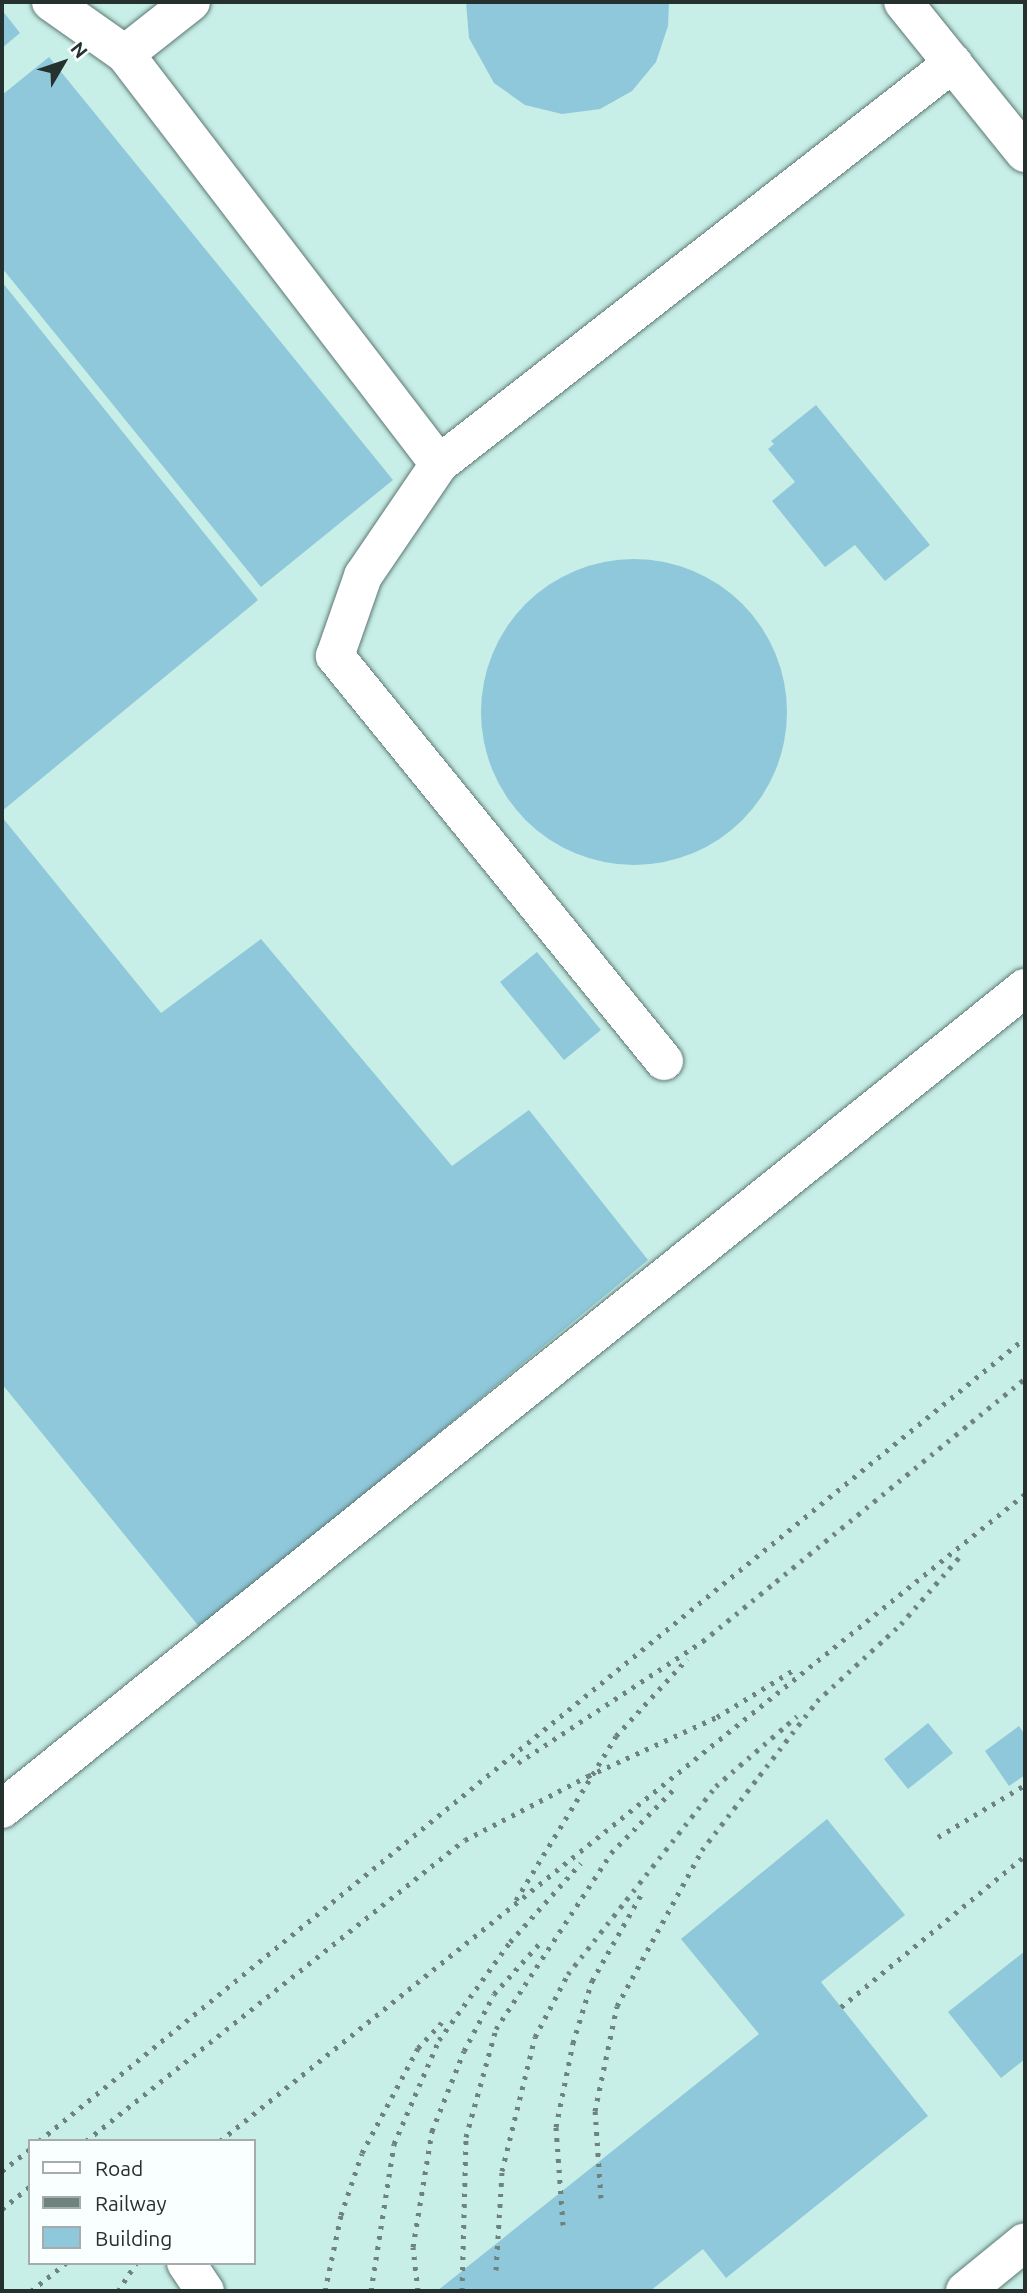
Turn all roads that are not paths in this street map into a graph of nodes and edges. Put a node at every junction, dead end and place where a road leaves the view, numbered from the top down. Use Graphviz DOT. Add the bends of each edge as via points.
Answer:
graph roads {
  1 [pos="51,2"];
  2 [pos="191,2"];
  3 [pos="903,2"];
  4 [pos="125,54"];
  5 [pos="953,63"];
  6 [pos="1025,153"];
  7 [pos="439,464"];
  8 [pos="1025,988"];
  9 [pos="664,1061"];
  10 [pos="2,1809"];
  11 [pos="1025,2242"];
  12 [pos="187,2265"];
  13 [pos="205,2291"];
  14 [pos="965,2291"];
  1 -- 4 [label="lane"];
  2 -- 4 [label="lane"];
  3 -- 5 [label="lane"];
  4 -- 7 [label="lane"];
  5 -- 6 [label="lane"];
  5 -- 7 [label="lane"];
  7 -- 9 [label="lane" via="363,576 335,656"];
  8 -- 10 [label="lane"];
  11 -- 14 [label="lane"];
  12 -- 13 [label="lane"];
}
